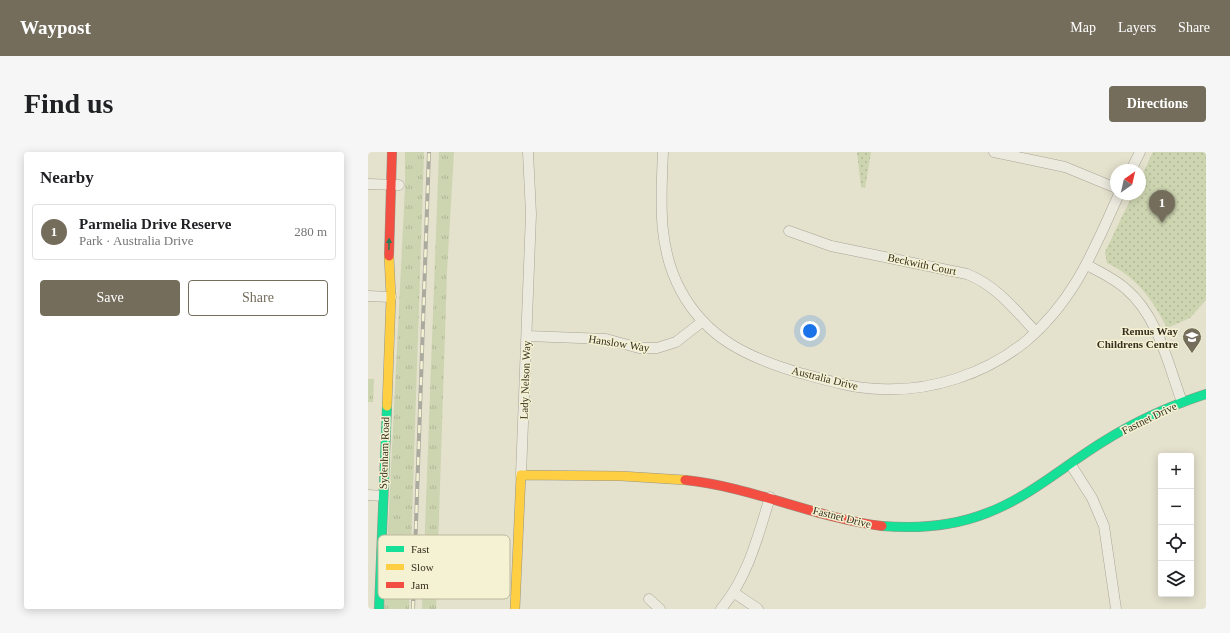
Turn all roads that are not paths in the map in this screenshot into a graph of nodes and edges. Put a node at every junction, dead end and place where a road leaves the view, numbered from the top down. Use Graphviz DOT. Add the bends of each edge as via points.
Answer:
graph roads {
  1 [pos="392,152"];
  2 [pos="400,152"];
  3 [pos="528,152"];
  4 [pos="663,152"];
  5 [pos="994,152"];
  6 [pos="1140,152"];
  7 [pos="1134,164"];
  8 [pos="368,184"];
  9 [pos="395,185"];
  10 [pos="1110,186"];
  11 [pos="1117,200"];
  12 [pos="789,231"];
  13 [pos="1087,265"];
  14 [pos="368,296"];
  15 [pos="391,297"];
  16 [pos="703,321"];
  17 [pos="1036,332"];
  18 [pos="526,336"];
  19 [pos="1206,394"];
  20 [pos="1182,402"];
  21 [pos="1071,465"];
  22 [pos="521,475"];
  23 [pos="368,495"];
  24 [pos="383,496"];
  25 [pos="770,497"];
  26 [pos="382,535"];
  27 [pos="733,592"];
  28 [pos="379,599"];
  29 [pos="649,599"];
  30 [pos="379,609"];
  31 [pos="515,609"];
  32 [pos="660,609"];
  33 [pos="721,609"];
  34 [pos="758,609"];
  35 [pos="1116,609"];
  1 -- 9 [label="street, Sydenham Road"];
  2 -- 9 [label="street, Sydenham Road"];
  3 -- 18 [label="street, Lady Nelson Way" via="531,214"];
  4 -- 16 [label="street, Australia Drive" via="661,219 668,261 682,292"];
  5 -- 10 [label="street" via="1065,167"];
  6 -- 7 [label="street"];
  8 -- 9 [label="street"];
  9 -- 15 [label="street, Sydenham Road" via="397,251"];
  11 -- 13 [label="street, Australia Drive"];
  12 -- 17 [label="street, Beckwith Court" via="831,246 967,274 997,291"];
  13 -- 17 [label="street, Australia Drive" via="1065,300"];
  13 -- 20 [label="street" via="1127,290 1145,312 1159,340"];
  14 -- 15 [label="street"];
  15 -- 24 [label="street, Sydenham Road"];
  16 -- 17 [label="street, Australia Drive" via="730,345 755,358 833,382 885,389 925,386 969,374 1002,357"];
  16 -- 18 [label="street, Hanslow Way" via="676,342 657,348 639,348 606,338"];
  18 -- 22 [label="street, Lady Nelson Way"];
  19 -- 20 [label="street, Fastnet Drive"];
  20 -- 21 [label="street, Fastnet Drive" via="1124,430"];
  21 -- 25 [label="street, Fastnet Drive" via="1032,492 995,510 967,519 926,526 884,527 853,522"];
  21 -- 35 [label="street" via="1092,498 1104,526"];
  22 -- 25 [label="street, Fastnet Drive" via="702,482"];
  22 -- 31 [label="street, Lady Nelson Way"];
  23 -- 24 [label="street"];
  24 -- 26 [label="street, Sydenham Road"];
  25 -- 27 [label="street" via="750,558"];
  27 -- 33 [label="street"];
  27 -- 34 [label="street"];
  28 -- 30 [label="street, Sydenham Road"];
  29 -- 32 [label="street"];
}
